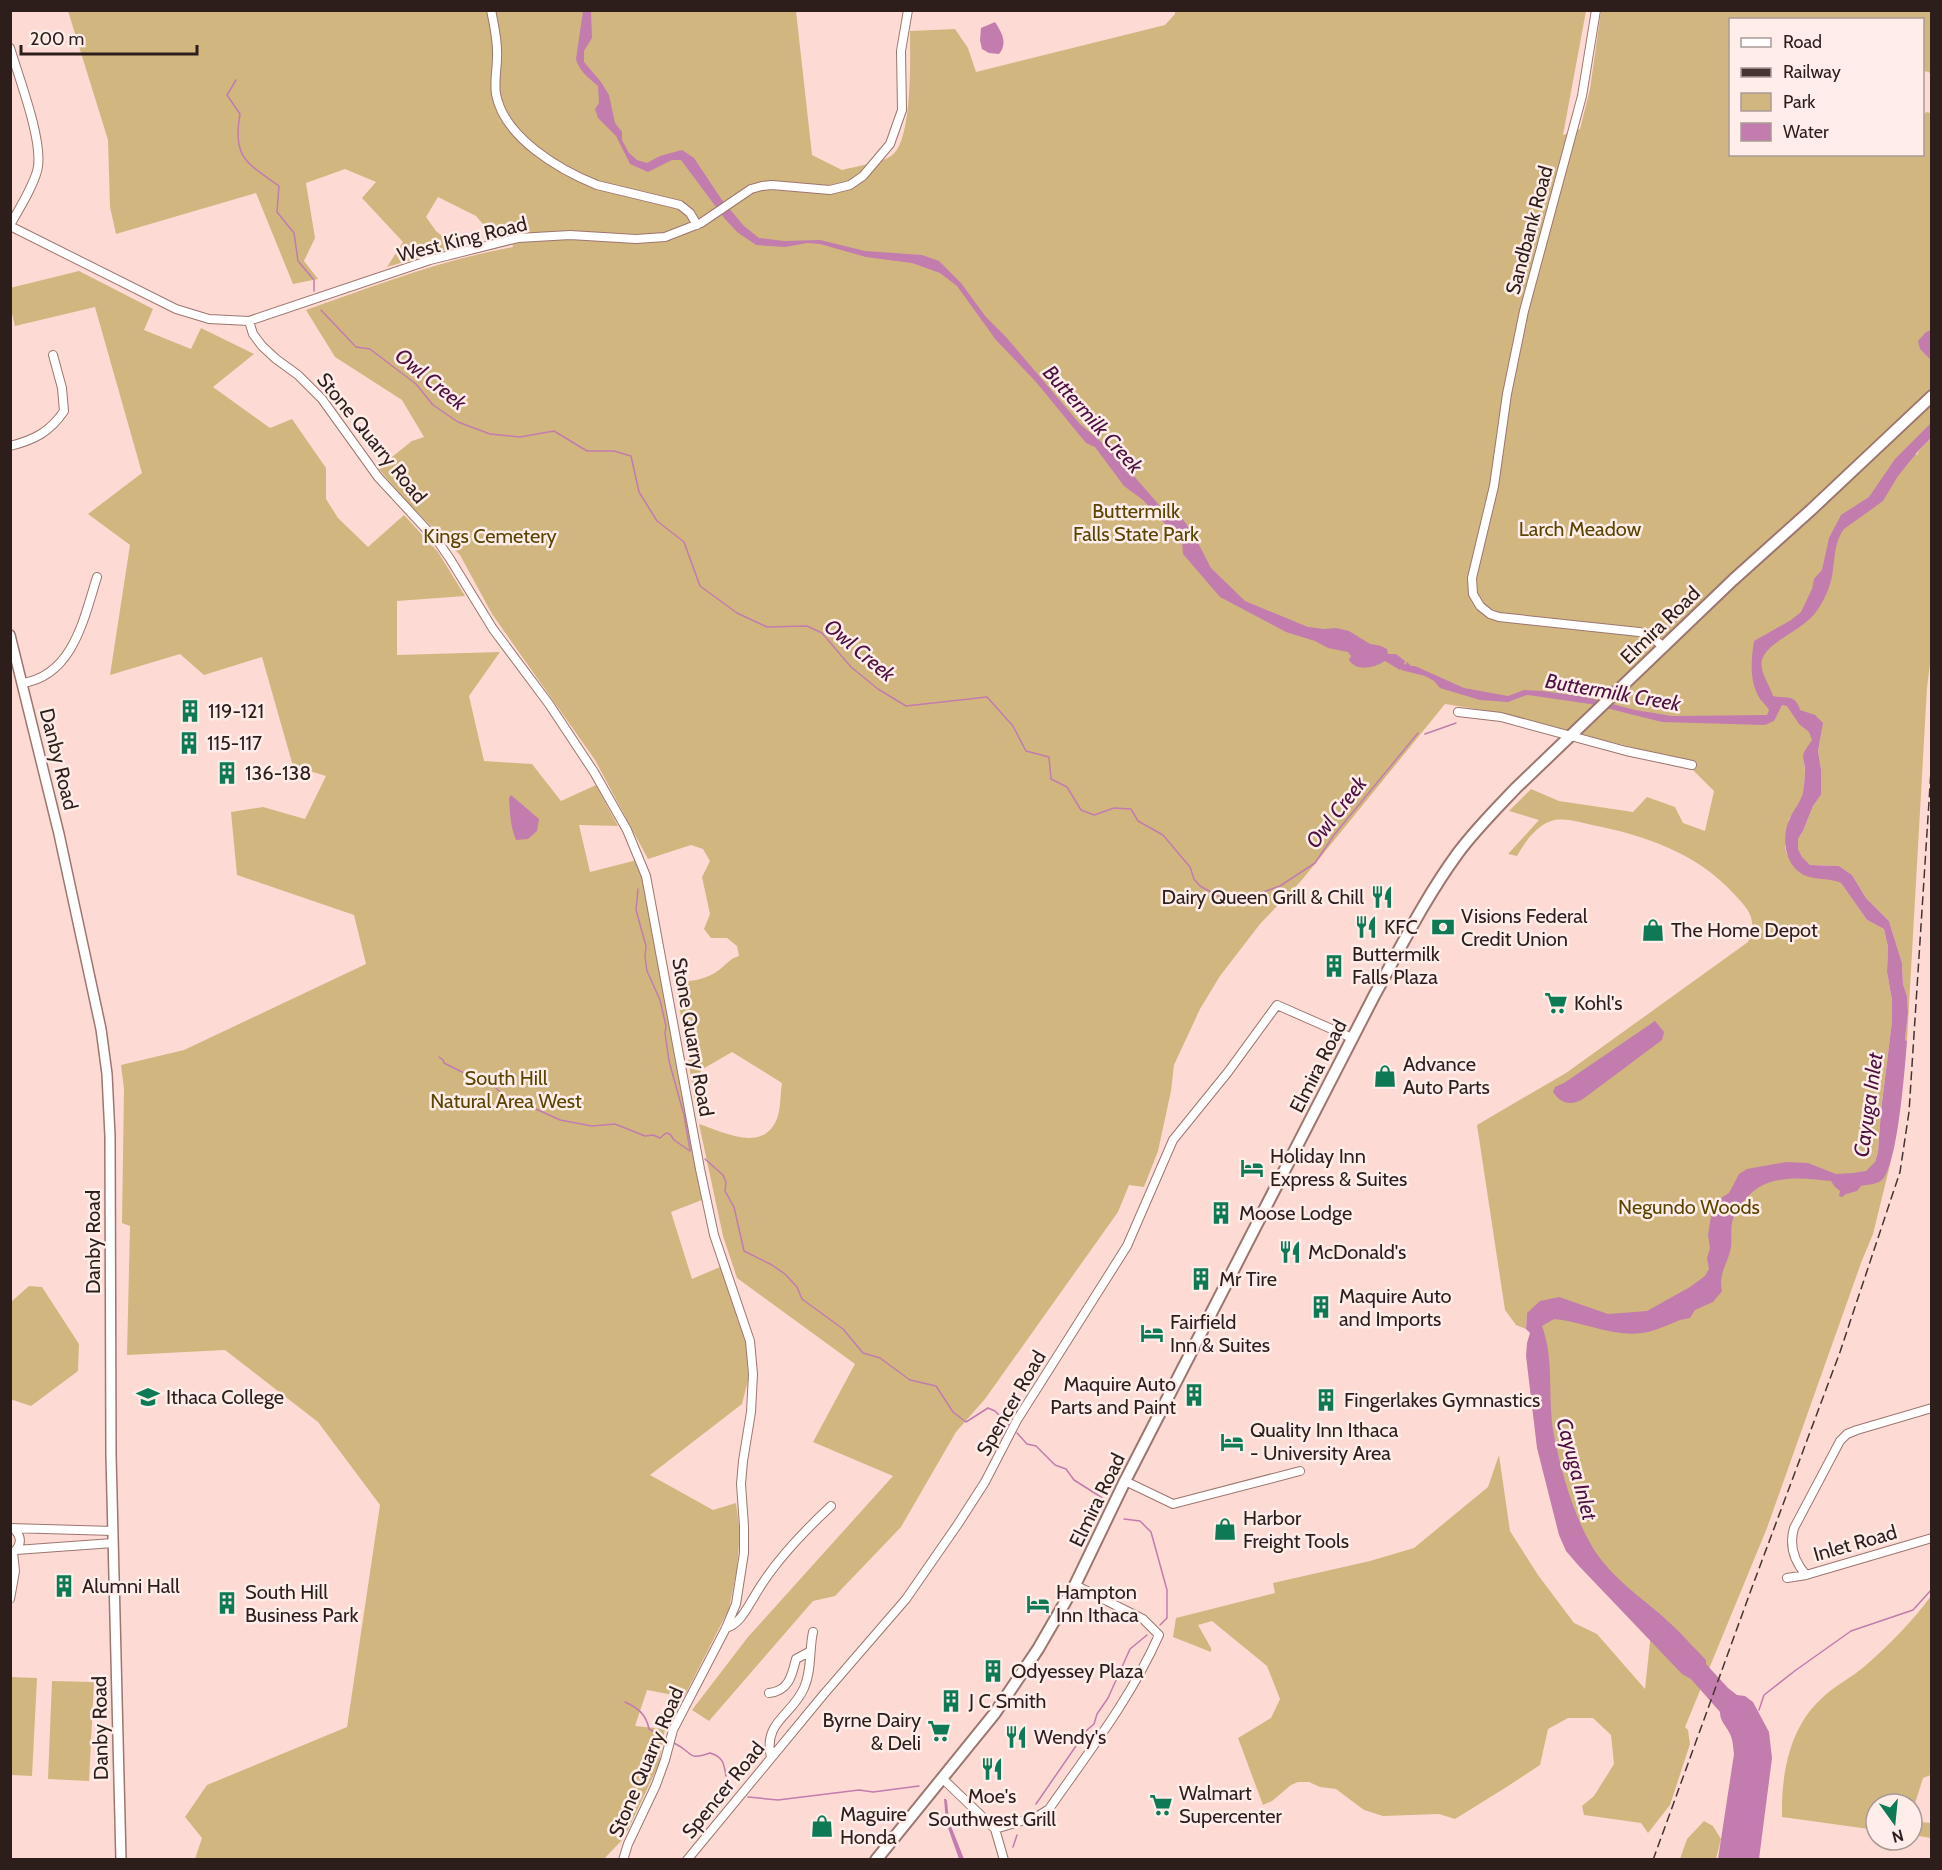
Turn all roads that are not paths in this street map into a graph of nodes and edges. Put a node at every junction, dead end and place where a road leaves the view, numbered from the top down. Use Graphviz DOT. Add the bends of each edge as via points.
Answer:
graph roads {
  1 [pos="491,10"];
  2 [pos="908,10"];
  3 [pos="1596,10"];
  4 [pos="10,48"];
  5 [pos="10,225"];
  6 [pos="697,225"];
  7 [pos="249,321"];
  8 [pos="53,355"];
  9 [pos="1932,396"];
  10 [pos="10,447"];
  11 [pos="98,577"];
  12 [pos="10,635"];
  13 [pos="1664,647"];
  14 [pos="22,683"];
  15 [pos="1458,712"];
  16 [pos="1569,737"];
  17 [pos="1692,765"];
  18 [pos="1352,1038"];
  19 [pos="1932,1408"];
  20 [pos="1300,1471"];
  21 [pos="1125,1481"];
  22 [pos="831,1506"];
  23 [pos="12,1529"];
  24 [pos="113,1531"];
  25 [pos="1932,1538"];
  26 [pos="113,1543"];
  27 [pos="13,1552"];
  28 [pos="1806,1575"];
  29 [pos="1787,1578"];
  30 [pos="1076,1585"];
  31 [pos="10,1599"];
  32 [pos="726,1628"];
  33 [pos="813,1632"];
  34 [pos="810,1652"];
  35 [pos="769,1693"];
  36 [pos="771,1758"];
  37 [pos="942,1779"];
  38 [pos="995,1829"];
  39 [pos="692,1858"];
  40 [pos="121,1860"];
  41 [pos="623,1860"];
  42 [pos="876,1860"];
  43 [pos="1004,1860"];
  1 -- 6 [label="street" via="497,49 496,93 502,110 522,138 538,153 585,180 680,205"];
  2 -- 6 [label="street, West King Road" via="901,51 902,110 890,144 863,176 850,185 830,190 772,185 751,189"];
  3 -- 13 [label="street, Sandbank Road" via="1582,96 1524,311 1494,486 1472,578 1473,594 1480,606 1504,619 1640,632"];
  4 -- 5 [label="street" via="35,135 38,168"];
  5 -- 7 [label="street, West King Road" via="176,309 209,319"];
  6 -- 7 [label="street, West King Road" via="651,239 570,235 518,238 430,260"];
  7 -- 32 [label="street, Stone Quarry Road" via="262,346 322,399 378,477 439,543 493,629 586,760 638,852 652,901 714,1234 746,1326 752,1356 751,1412 741,1484 744,1553 736,1604"];
  8 -- 10 [label="street" via="64,411 33,441"];
  9 -- 13 [label="highway, Elmira Road"];
  11 -- 14 [label="street" via="68,654 49,673"];
  12 -- 14 [label="main road, Danby Road"];
  13 -- 16 [label="highway, Elmira Road"];
  14 -- 24 [label="main road, Danby Road" via="78,920 107,1074"];
  15 -- 16 [label="street" via="1501,717"];
  16 -- 17 [label="street"];
  16 -- 18 [label="highway, Elmira Road" via="1491,814 1458,853 1414,919"];
  18 -- 21 [label="highway, Elmira Road"];
  18 -- 36 [label="street, Spencer Road" via="1277,1005 1173,1140 1127,1246 1017,1420 958,1524 906,1599"];
  19 -- 28 [label="street" via="1857,1430 1840,1441 1794,1528 1795,1557"];
  20 -- 21 [label="street" via="1173,1504"];
  21 -- 30 [label="highway, Elmira Road"];
  22 -- 32 [label="street" via="764,1579 739,1620"];
  23 -- 24 [label="street"];
  23 -- 27 [label="street" via="20,1539"];
  24 -- 26 [label="main road, Danby Road"];
  25 -- 28 [label="street, Inlet Road"];
  26 -- 27 [label="street"];
  26 -- 40 [label="main road, Danby Road"];
  27 -- 31 [label="street" via="15,1570"];
  28 -- 29 [label="street, Inlet Road"];
  30 -- 37 [label="highway, Elmira Road" via="1024,1672"];
  30 -- 38 [label="street" via="1143,1619 1159,1635 1118,1710 1049,1809"];
  32 -- 41 [label="street, Stone Quarry Road" via="673,1730 656,1785"];
  33 -- 34 [label="street"];
  34 -- 35 [label="street" via="796,1659 789,1683"];
  34 -- 36 [label="street" via="804,1689 768,1741"];
  36 -- 39 [label="street, Spencer Road"];
  37 -- 38 [label="street"];
  37 -- 42 [label="highway, Elmira Road"];
  38 -- 43 [label="street"];
}
